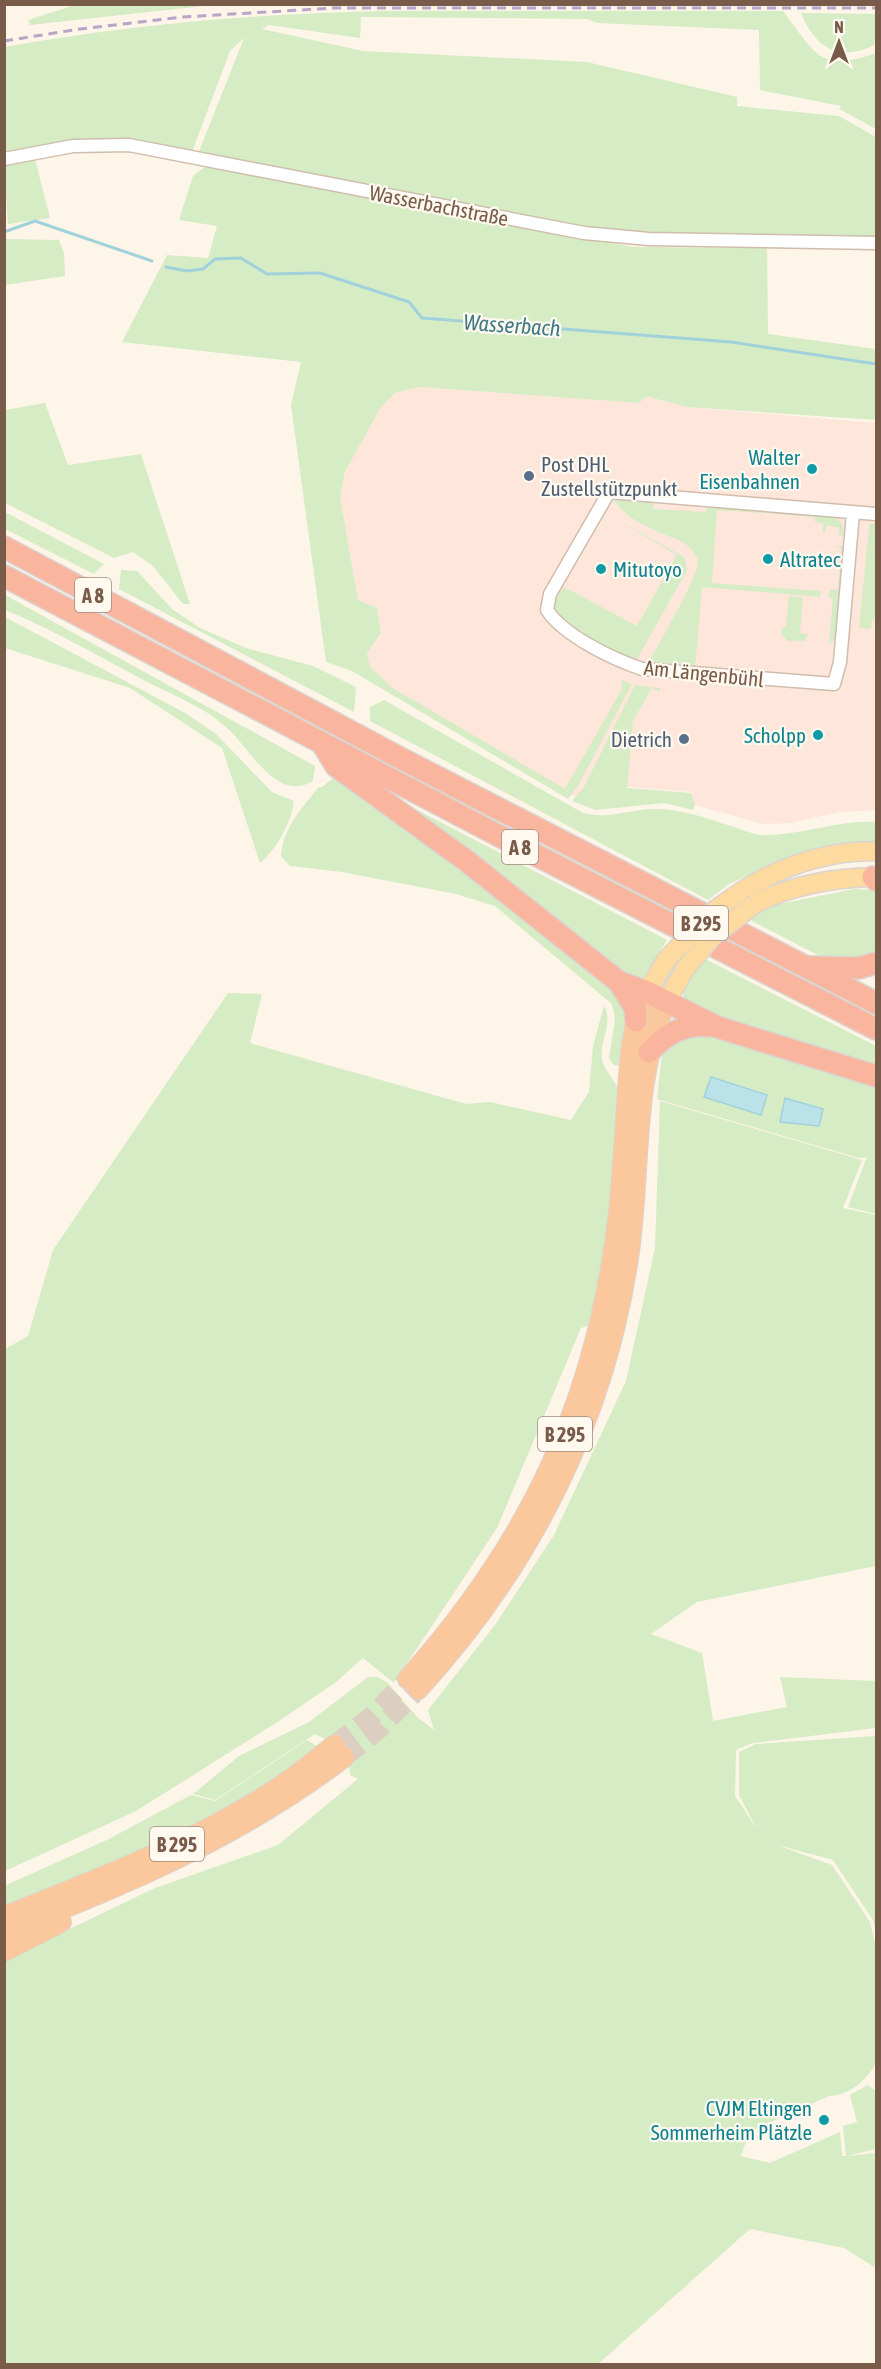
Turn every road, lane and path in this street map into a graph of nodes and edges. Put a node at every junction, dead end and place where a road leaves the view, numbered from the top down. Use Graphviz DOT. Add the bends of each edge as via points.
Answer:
graph roads {
  1 [pos="4,159"];
  2 [pos="876,243"];
  3 [pos="853,513"];
  4 [pos="876,514"];
  5 [pos="4,547"];
  6 [pos="4,576"];
  7 [pos="322,742"];
  8 [pos="876,851"];
  9 [pos="875,878"];
  10 [pos="876,963"];
  11 [pos="805,967"];
  12 [pos="619,982"];
  13 [pos="647,992"];
  14 [pos="666,1002"];
  15 [pos="876,1003"];
  16 [pos="636,1021"];
  17 [pos="717,1027"];
  18 [pos="876,1029"];
  19 [pos="639,1072"];
  20 [pos="876,1076"];
  21 [pos="413,1684"];
  22 [pos="111,1889"];
  23 [pos="4,1917"];
  24 [pos="4,1932"];
  25 [pos="4,1952"];
  1 -- 2 [label="street, Wasserbachstraße" via="73,146 129,145 584,232 649,239"];
  3 -- 3 [label="street, Am Längenbühl" via="609,492 550,594 547,610 556,623 621,662 642,669 834,684 840,662"];
  3 -- 4 [label="street, Am Längenbühl"];
  5 -- 11 [label="highway, A 8"];
  6 -- 7 [label="highway, A 8"];
  7 -- 12 [label="highway" via="336,766 468,862"];
  7 -- 18 [label="highway, A 8"];
  8 -- 13 [label="main road, B 295, bridge" via="811,859 739,892 712,912 667,958"];
  9 -- 14 [label="main road, B 295, bridge" via="822,881 756,903 712,937 685,969"];
  10 -- 11 [label="highway" via="859,968"];
  11 -- 15 [label="highway, A 8"];
  12 -- 13 [label="highway"];
  12 -- 16 [label="highway" via="635,1008"];
  13 -- 14 [label="highway"];
  13 -- 16 [label="highway, B 295"];
  14 -- 17 [label="highway"];
  14 -- 19 [label="highway, B 295"];
  16 -- 19 [label="highway, B 295"];
  17 -- 19 [label="highway" via="682,1028 665,1037"];
  17 -- 20 [label="highway"];
  19 -- 21 [label="highway, B 295" via="610,1276 578,1402 536,1498 506,1552"];
  22 -- 23 [label="highway, B 295" via="232,1832 277,1806 340,1751 168,1849"];
  22 -- 24 [label="highway, B 295"];
  22 -- 25 [label="highway" via="91,1908"];
}
